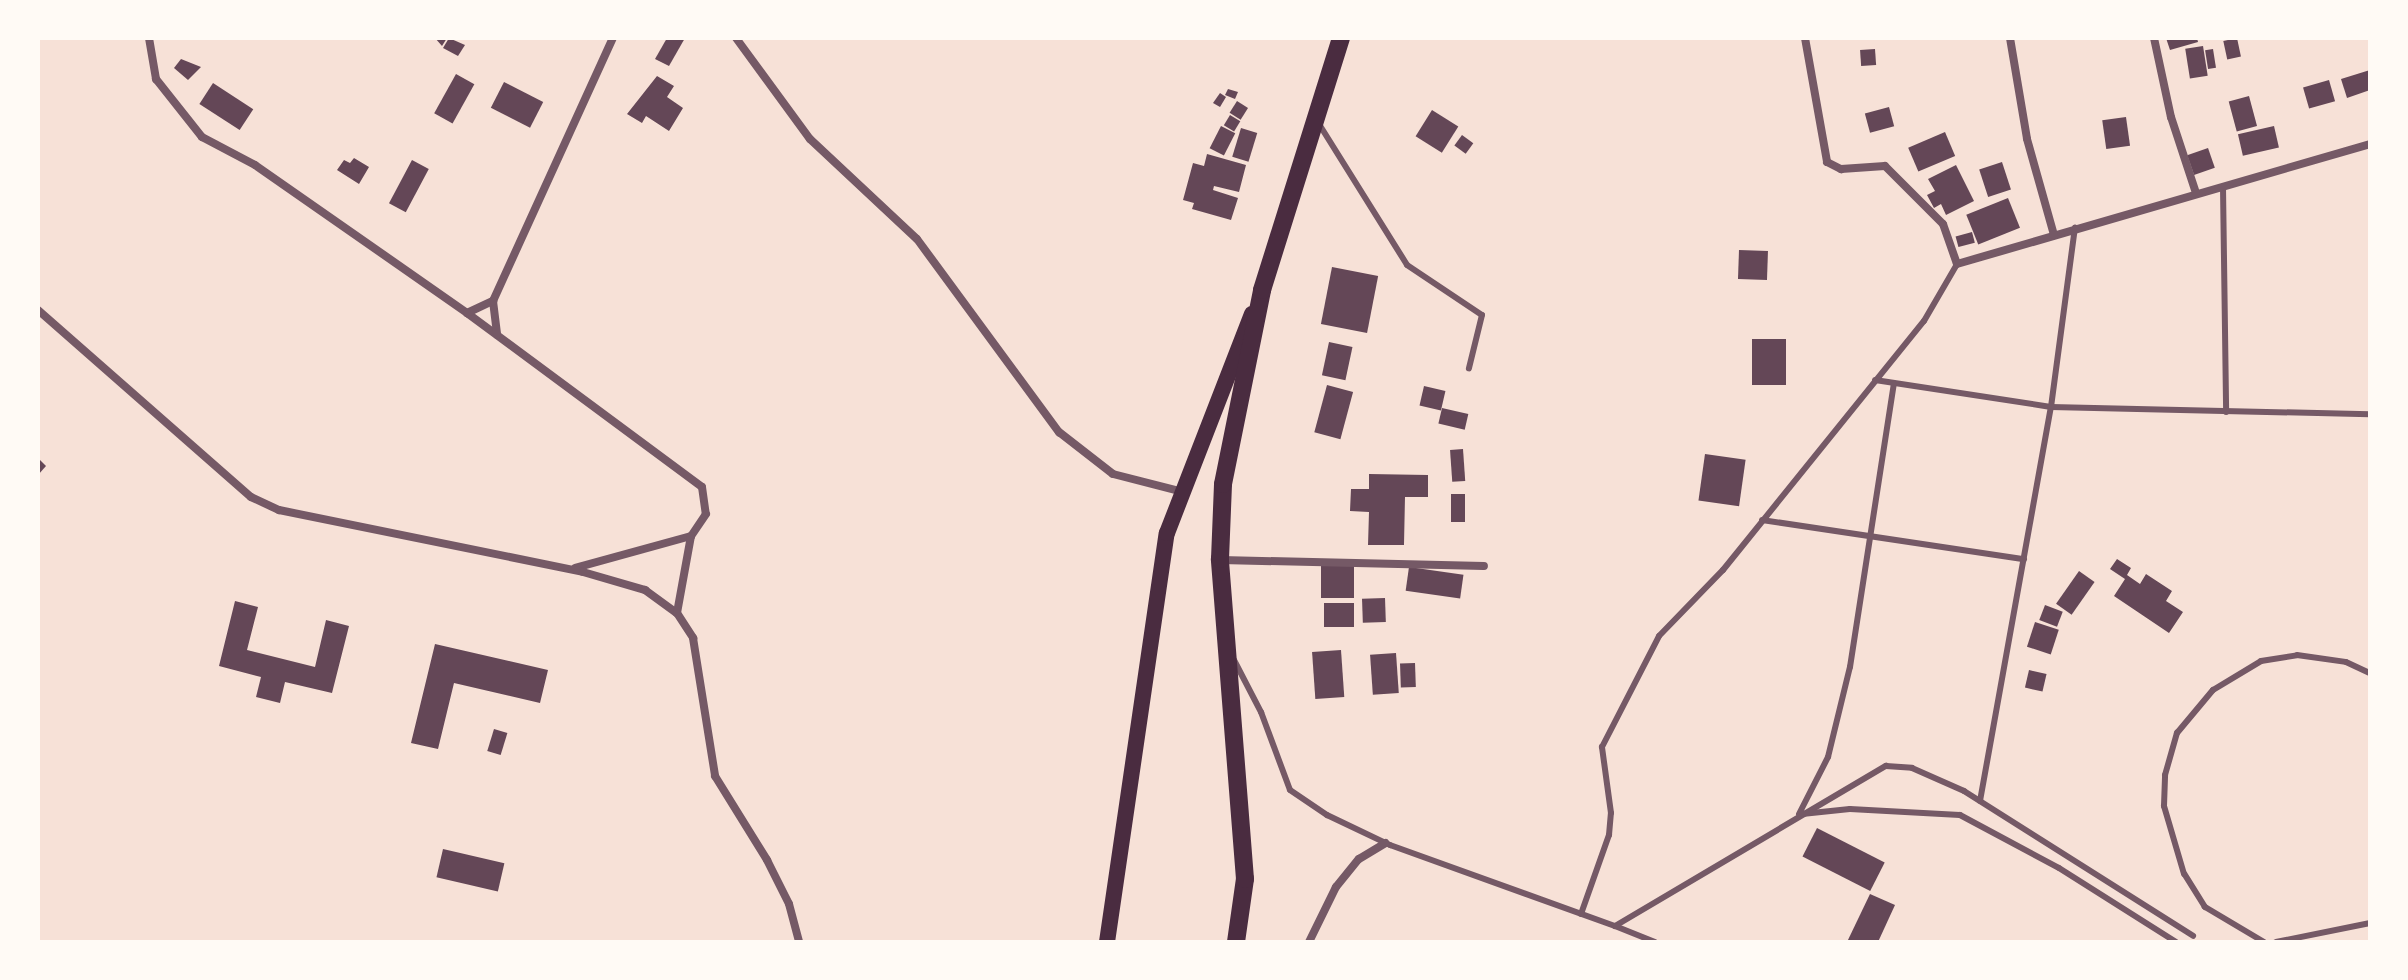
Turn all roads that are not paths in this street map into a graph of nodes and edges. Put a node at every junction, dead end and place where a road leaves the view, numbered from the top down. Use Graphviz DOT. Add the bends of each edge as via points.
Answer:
graph roads {
  1 [pos="149,38"];
  2 [pos="613,38"];
  3 [pos="736,38"];
  4 [pos="1341,38"];
  5 [pos="1805,38"];
  6 [pos="2010,38"];
  7 [pos="2154,38"];
  8 [pos="1315,118"];
  9 [pos="2370,144"];
  10 [pos="2223,187"];
  11 [pos="2196,193"];
  12 [pos="2075,228"];
  13 [pos="2054,235"];
  14 [pos="1957,264"];
  15 [pos="1262,290"];
  16 [pos="493,301"];
  17 [pos="38,310"];
  18 [pos="467,313"];
  19 [pos="497,335"];
  20 [pos="1469,368"];
  21 [pos="1875,380"];
  22 [pos="1894,384"];
  23 [pos="2051,407"];
  24 [pos="2226,412"];
  25 [pos="2370,414"];
  26 [pos="1179,491"];
  27 [pos="1762,520"];
  28 [pos="1871,535"];
  29 [pos="691,536"];
  30 [pos="1220,559"];
  31 [pos="2024,559"];
  32 [pos="1484,566"];
  33 [pos="570,569"];
  34 [pos="677,613"];
  35 [pos="1226,644"];
  36 [pos="2370,673"];
  37 [pos="1980,801"];
  38 [pos="1799,814"];
  39 [pos="1386,843"];
  40 [pos="1581,914"];
  41 [pos="2370,923"];
  42 [pos="1615,926"];
  43 [pos="2193,936"];
  44 [pos="799,942"];
  45 [pos="1107,942"];
  46 [pos="1236,942"];
  47 [pos="1309,942"];
  48 [pos="1655,942"];
  49 [pos="2176,942"];
  50 [pos="2264,942"];
  51 [pos="2276,942"];
  1 -- 18 [label="street" via="156,79 202,137 255,165"];
  2 -- 16 [label="street"];
  3 -- 26 [label="street" via="810,139 917,239 1059,432 1113,474"];
  4 -- 8 [label="main road"];
  5 -- 14 [label="street" via="1827,162 1841,169 1885,166 1943,224"];
  6 -- 13 [label="street" via="2027,139"];
  7 -- 11 [label="street" via="2171,117"];
  8 -- 15 [label="main road"];
  8 -- 20 [label="lane" via="1407,265 1482,315"];
  9 -- 10 [label="street"];
  10 -- 11 [label="street"];
  10 -- 24 [label="lane"];
  11 -- 12 [label="street"];
  12 -- 13 [label="street"];
  12 -- 23 [label="lane"];
  13 -- 14 [label="street"];
  14 -- 21 [label="lane" via="1924,321"];
  15 -- 26 [label="main road"];
  15 -- 30 [label="main road" via="1223,484"];
  16 -- 18 [label="street"];
  16 -- 19 [label="street"];
  17 -- 33 [label="street" via="251,497 279,510"];
  18 -- 19 [label="street"];
  19 -- 29 [label="street" via="702,487 706,514"];
  21 -- 22 [label="lane"];
  21 -- 27 [label="lane"];
  22 -- 23 [label="lane"];
  22 -- 28 [label="lane"];
  23 -- 24 [label="lane"];
  23 -- 31 [label="lane"];
  24 -- 25 [label="lane"];
  26 -- 45 [label="main road" via="1167,533"];
  27 -- 28 [label="lane"];
  27 -- 40 [label="lane" via="1659,636 1602,747 1609,835"];
  28 -- 31 [label="lane"];
  28 -- 38 [label="lane" via="1850,667 1828,757"];
  29 -- 33 [label="street"];
  29 -- 34 [label="street"];
  30 -- 32 [label="street"];
  30 -- 35 [label="main road"];
  31 -- 37 [label="lane"];
  33 -- 34 [label="street" via="645,590"];
  34 -- 44 [label="street" via="693,638 715,776 767,860 789,904"];
  35 -- 39 [label="lane" via="1261,712 1290,790 1327,815"];
  35 -- 46 [label="main road" via="1245,879"];
  36 -- 50 [label="lane" via="2346,662 2297,655 2261,661 2213,690 2177,733 2165,775 2164,806 2184,874 2205,907"];
  37 -- 38 [label="lane" via="1912,768 1886,766"];
  37 -- 43 [label="lane"];
  38 -- 42 [label="lane"];
  38 -- 49 [label="lane" via="1850,809 1960,815 2059,868"];
  39 -- 40 [label="lane"];
  39 -- 47 [label="street" via="1359,859 1336,887"];
  40 -- 42 [label="lane"];
  41 -- 51 [label="lane"];
  42 -- 48 [label="lane"];
}
